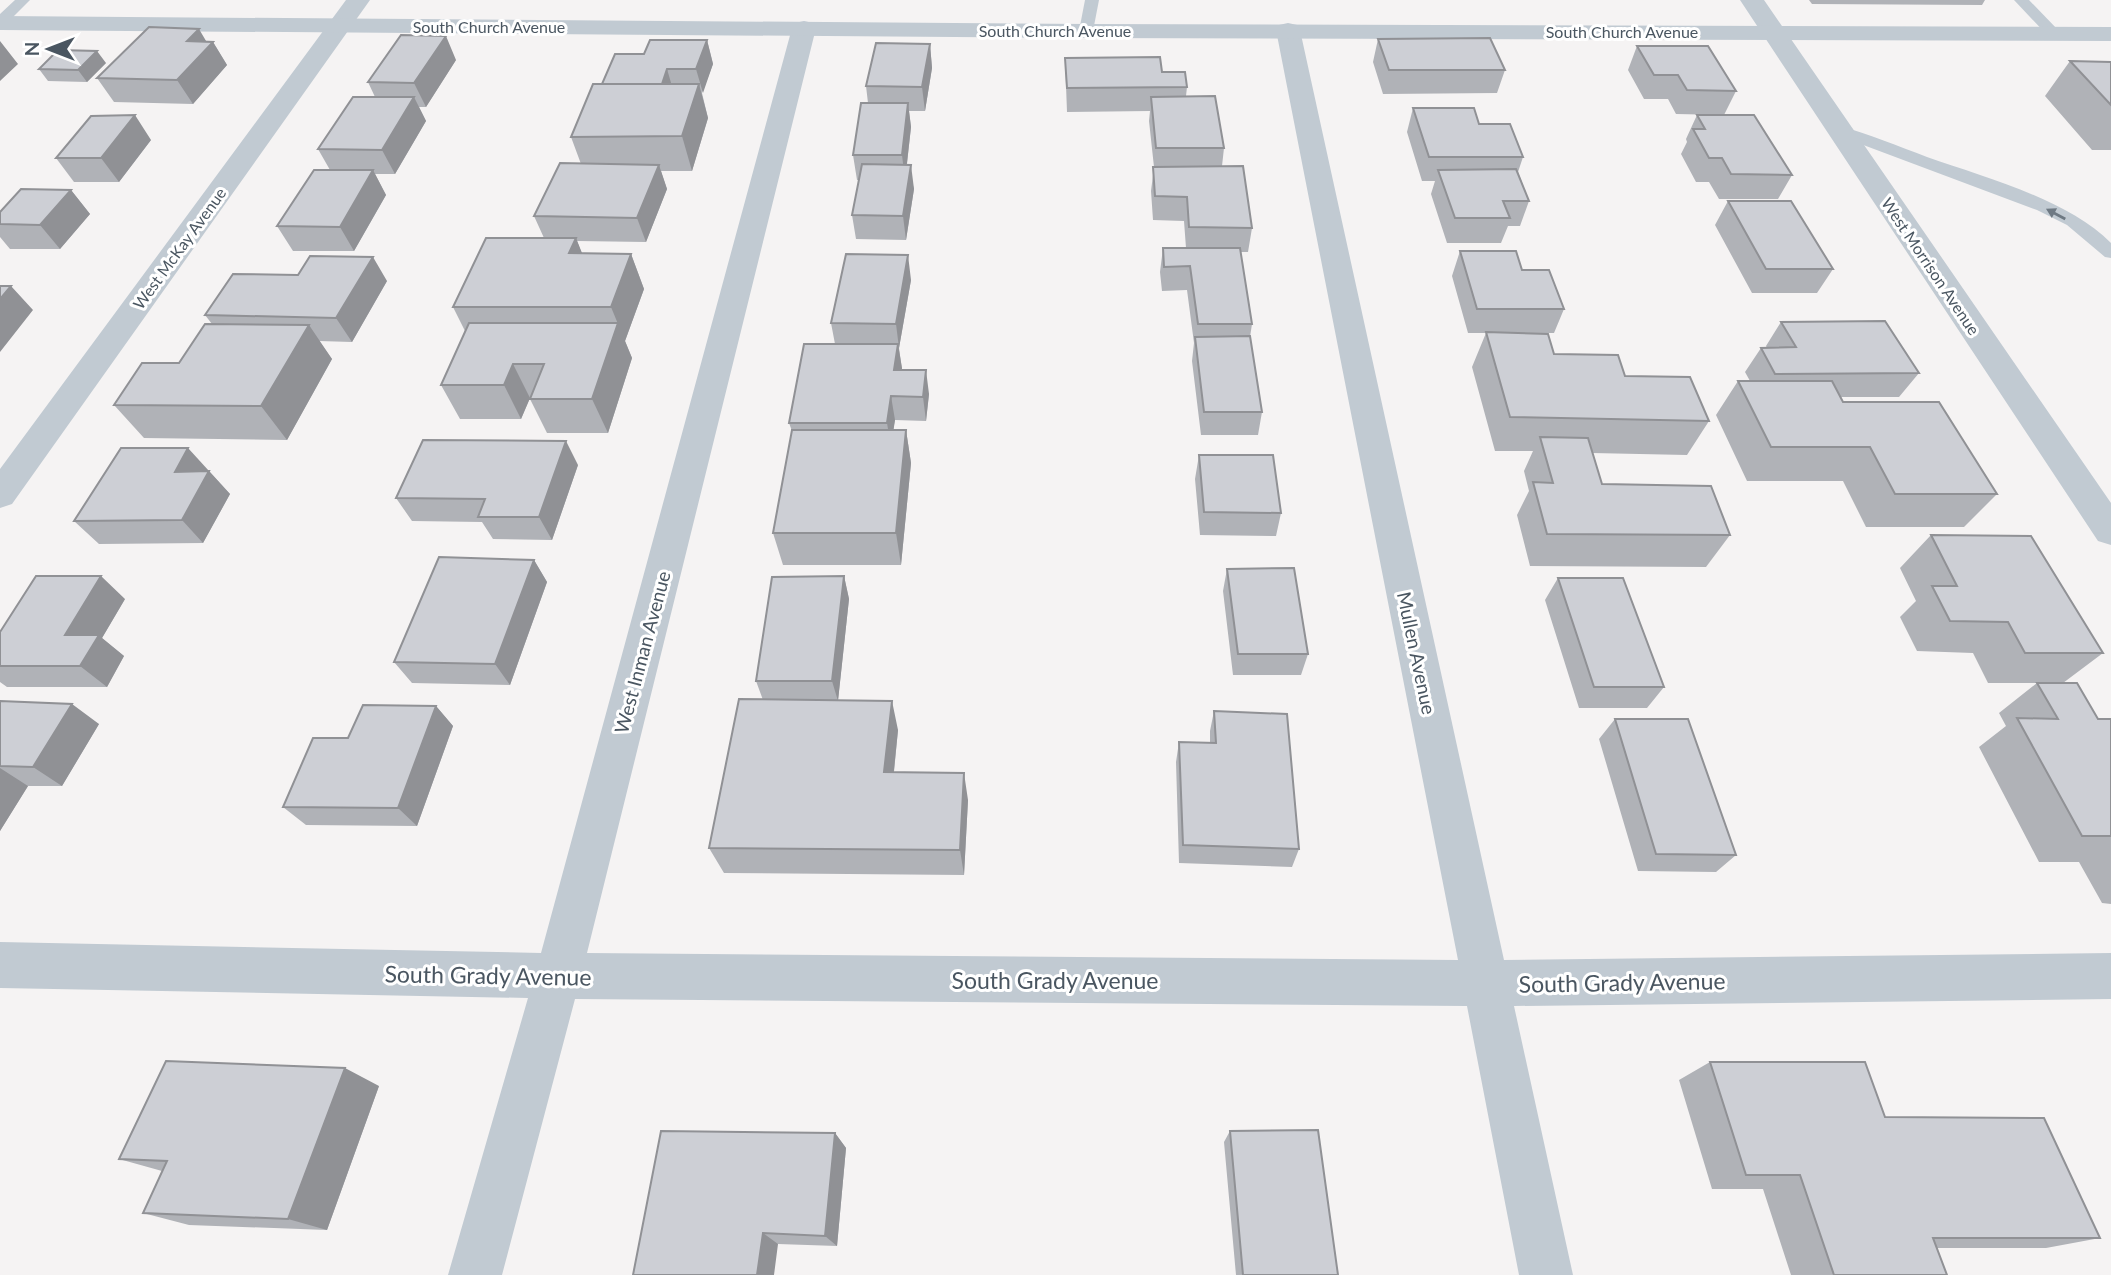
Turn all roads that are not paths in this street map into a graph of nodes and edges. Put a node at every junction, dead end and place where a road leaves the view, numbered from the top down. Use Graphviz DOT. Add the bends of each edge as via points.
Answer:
graph roads {
  1 [pos="23,0"];
  2 [pos="358,0"];
  3 [pos="1091,0"];
  4 [pos="1752,0"];
  5 [pos="2021,0"];
  6 [pos="0,23"];
  7 [pos="340,25"];
  8 [pos="804,28"];
  9 [pos="1288,30"];
  10 [pos="1086,31"];
  11 [pos="1773,32"];
  12 [pos="2054,34"];
  13 [pos="2111,34"];
  14 [pos="1840,131"];
  15 [pos="2111,253"];
  16 [pos="0,495"];
  17 [pos="2111,531"];
  18 [pos="0,965"];
  19 [pos="558,976"];
  20 [pos="2111,976"];
  21 [pos="1486,983"];
  22 [pos="475,1275"];
  23 [pos="1546,1275"];
  1 -- 6 [label="lane"];
  2 -- 7 [label="street, West McKay Avenue"];
  3 -- 10 [label="lane"];
  4 -- 11 [label="street, West Morrison Avenue"];
  5 -- 12 [label="lane"];
  6 -- 7 [label="street, South Church Avenue"];
  7 -- 8 [label="street, South Church Avenue"];
  7 -- 16 [label="street, West McKay Avenue"];
  8 -- 10 [label="street, South Church Avenue"];
  8 -- 19 [label="street, West Inman Avenue"];
  9 -- 10 [label="street, South Church Avenue"];
  9 -- 11 [label="street, South Church Avenue"];
  9 -- 21 [label="street, Mullen Avenue"];
  11 -- 12 [label="street, South Church Avenue"];
  11 -- 14 [label="street, West Morrison Avenue"];
  12 -- 13 [label="street, South Church Avenue"];
  15 -- 14 [label="lane, one-way" via="2098,238 2052,211"];
  14 -- 17 [label="street, West Morrison Avenue"];
  18 -- 19 [label="street, South Grady Avenue"];
  19 -- 21 [label="street, South Grady Avenue"];
  19 -- 22 [label="street, West Inman Avenue"];
  20 -- 21 [label="street, South Grady Avenue"];
  21 -- 23 [label="street, Mullen Avenue"];
}
